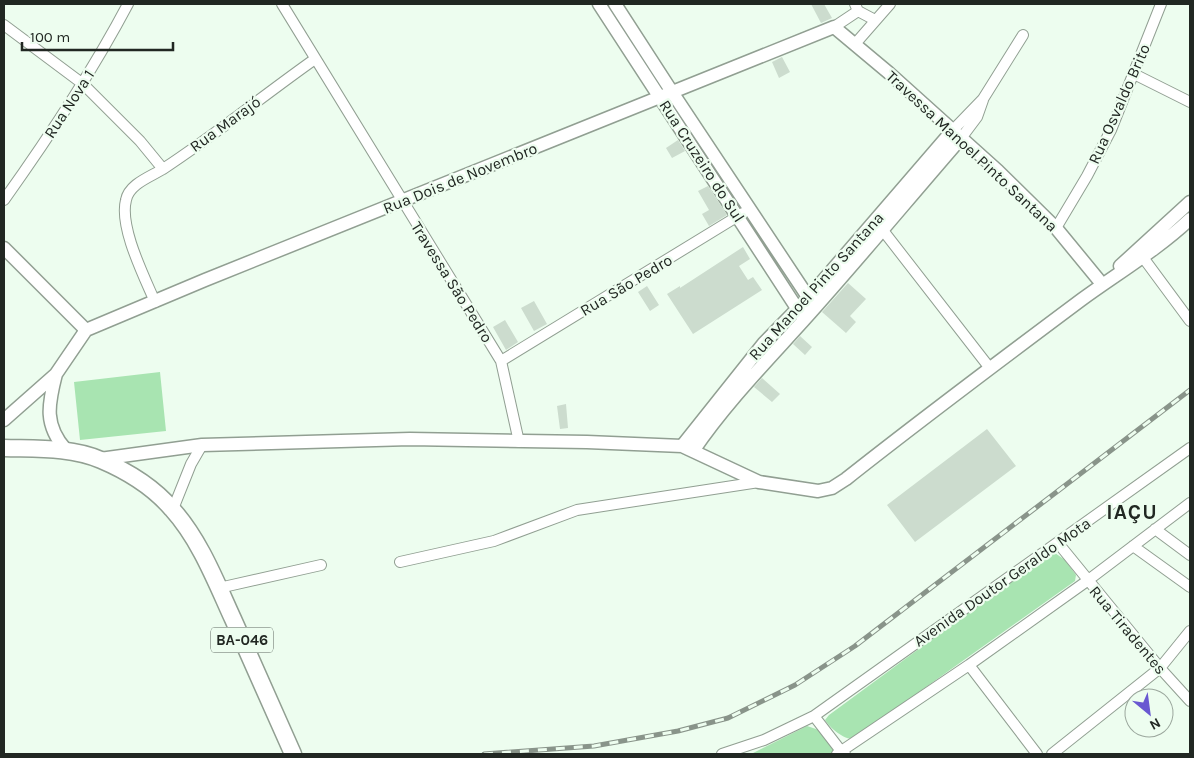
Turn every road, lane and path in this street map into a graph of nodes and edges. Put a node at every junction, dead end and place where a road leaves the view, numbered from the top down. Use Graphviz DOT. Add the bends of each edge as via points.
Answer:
graph roads {
  1 [pos="128,4"];
  2 [pos="282,4"];
  3 [pos="598,4"];
  4 [pos="615,4"];
  5 [pos="890,4"];
  6 [pos="1161,4"];
  7 [pos="857,8"];
  8 [pos="875,20"];
  9 [pos="4,24"];
  10 [pos="834,27"];
  11 [pos="1023,35"];
  12 [pos="855,44"];
  13 [pos="315,59"];
  14 [pos="1134,74"];
  15 [pos="83,84"];
  16 [pos="666,95"];
  17 [pos="1190,102"];
  18 [pos="957,133"];
  19 [pos="163,169"];
  20 [pos="4,200"];
  21 [pos="402,201"];
  22 [pos="1190,202"];
  23 [pos="750,208"];
  24 [pos="738,216"];
  25 [pos="1190,219"];
  26 [pos="878,225"];
  27 [pos="1056,228"];
  28 [pos="4,248"];
  29 [pos="1140,254"];
  30 [pos="1102,284"];
  31 [pos="155,302"];
  32 [pos="812,302"];
  33 [pos="801,314"];
  34 [pos="1190,321"];
  35 [pos="86,330"];
  36 [pos="501,361"];
  37 [pos="989,367"];
  38 [pos="56,374"];
  39 [pos="4,420"];
  40 [pos="519,442"];
  41 [pos="202,445"];
  42 [pos="4,448"];
  43 [pos="1190,448"];
  44 [pos="688,449"];
  45 [pos="66,450"];
  46 [pos="100,459"];
  47 [pos="759,482"];
  48 [pos="1190,503"];
  49 [pos="172,509"];
  50 [pos="1155,529"];
  51 [pos="1058,543"];
  52 [pos="1133,546"];
  53 [pos="1190,555"];
  54 [pos="400,562"];
  55 [pos="321,565"];
  56 [pos="1087,581"];
  57 [pos="1190,587"];
  58 [pos="219,588"];
  59 [pos="1190,632"];
  60 [pos="969,666"];
  61 [pos="1160,668"];
  62 [pos="1190,702"];
  63 [pos="814,716"];
  64 [pos="841,753"];
  65 [pos="293,754"];
  66 [pos="722,754"];
  67 [pos="1037,754"];
  68 [pos="1052,754"];
  1 -- 15 [label="street, Rua Nova 1"];
  2 -- 13 [label="street, Travessa São Pedro"];
  3 -- 16 [label="street, Rua Cruzeiro do Sul"];
  4 -- 16 [label="street, Rua Cruzeiro do Sul"];
  5 -- 8 [label="street"];
  6 -- 14 [label="street, Rua Osvaldo Brito"];
  7 -- 8 [label="street"];
  7 -- 10 [label="street"];
  8 -- 12 [label="street"];
  9 -- 15 [label="street"];
  10 -- 12 [label="street, Travessa Manoel Pinto Santana"];
  10 -- 16 [label="street, Rua Dois de Novembro"];
  11 -- 18 [label="street" via="983,99"];
  12 -- 18 [label="street, Travessa Manoel Pinto Santana"];
  13 -- 19 [label="street, Rua Marajó"];
  13 -- 21 [label="street, Travessa São Pedro"];
  14 -- 17 [label="street"];
  14 -- 27 [label="street, Rua Osvaldo Brito" via="1111,130"];
  15 -- 19 [label="street"];
  15 -- 20 [label="street, Rua Nova 1"];
  16 -- 21 [label="street, Rua Dois de Novembro"];
  16 -- 23 [label="street, Rua Cruzeiro do Sul"];
  16 -- 24 [label="street, Rua Cruzeiro do Sul"];
  18 -- 26 [label="street, Rua Manoel Pinto Santana"];
  18 -- 27 [label="street, Travessa Manoel Pinto Santana"];
  19 -- 31 [label="street, Rua Marajó" via="134,186 126,198 124,213 133,248"];
  21 -- 31 [label="street, Rua Dois de Novembro"];
  21 -- 36 [label="street, Travessa São Pedro"];
  22 -- 29 [label="street"];
  23 -- 24 [label="street, Rua São Pedro"];
  23 -- 32 [label="street, Rua Cruzeiro do Sul"];
  24 -- 33 [label="street, Rua Cruzeiro do Sul"];
  24 -- 36 [label="street, Rua São Pedro"];
  25 -- 29 [label="street"];
  26 -- 32 [label="street, Rua Manoel Pinto Santana"];
  26 -- 37 [label="street"];
  27 -- 30 [label="street, Travessa Manoel Pinto Santana"];
  28 -- 35 [label="street"];
  29 -- 30 [label="street" via="1120,266 1114,276"];
  29 -- 34 [label="street"];
  30 -- 37 [label="street"];
  31 -- 35 [label="street, Rua Dois de Novembro"];
  32 -- 33 [label="street, Rua Manoel Pinto Santana"];
  33 -- 44 [label="street, Rua Manoel Pinto Santana" via="764,343"];
  35 -- 38 [label="street"];
  36 -- 40 [label="street, Travessa São Pedro"];
  37 -- 47 [label="street" via="832,488 818,491"];
  38 -- 39 [label="street"];
  38 -- 45 [label="street" via="50,423"];
  40 -- 41 [label="street" via="410,439"];
  40 -- 44 [label="street" via="587,442"];
  41 -- 46 [label="street"];
  41 -- 49 [label="street"];
  42 -- 45 [label="main road, BA-046"];
  43 -- 51 [label="street, Avenida Doutor Geraldo Mota"];
  44 -- 47 [label="street"];
  45 -- 46 [label="main road, BA-046"];
  46 -- 49 [label="main road, BA-046" via="155,492"];
  47 -- 54 [label="street" via="577,510 494,541"];
  48 -- 50 [label="street"];
  49 -- 58 [label="main road, BA-046" via="187,528"];
  50 -- 52 [label="street"];
  50 -- 53 [label="street"];
  51 -- 56 [label="street, Rua Tiradentes"];
  51 -- 63 [label="street, Avenida Doutor Geraldo Mota"];
  52 -- 56 [label="street"];
  52 -- 57 [label="street"];
  55 -- 58 [label="street"];
  56 -- 60 [label="street"];
  56 -- 61 [label="street, Rua Tiradentes"];
  58 -- 65 [label="main road, BA-046"];
  59 -- 61 [label="street"];
  60 -- 64 [label="street"];
  60 -- 67 [label="street"];
  61 -- 62 [label="street, Rua Tiradentes"];
  61 -- 68 [label="street"];
  63 -- 64 [label="street"];
  63 -- 66 [label="street, Avenida Doutor Geraldo Mota" via="764,740"];
}
